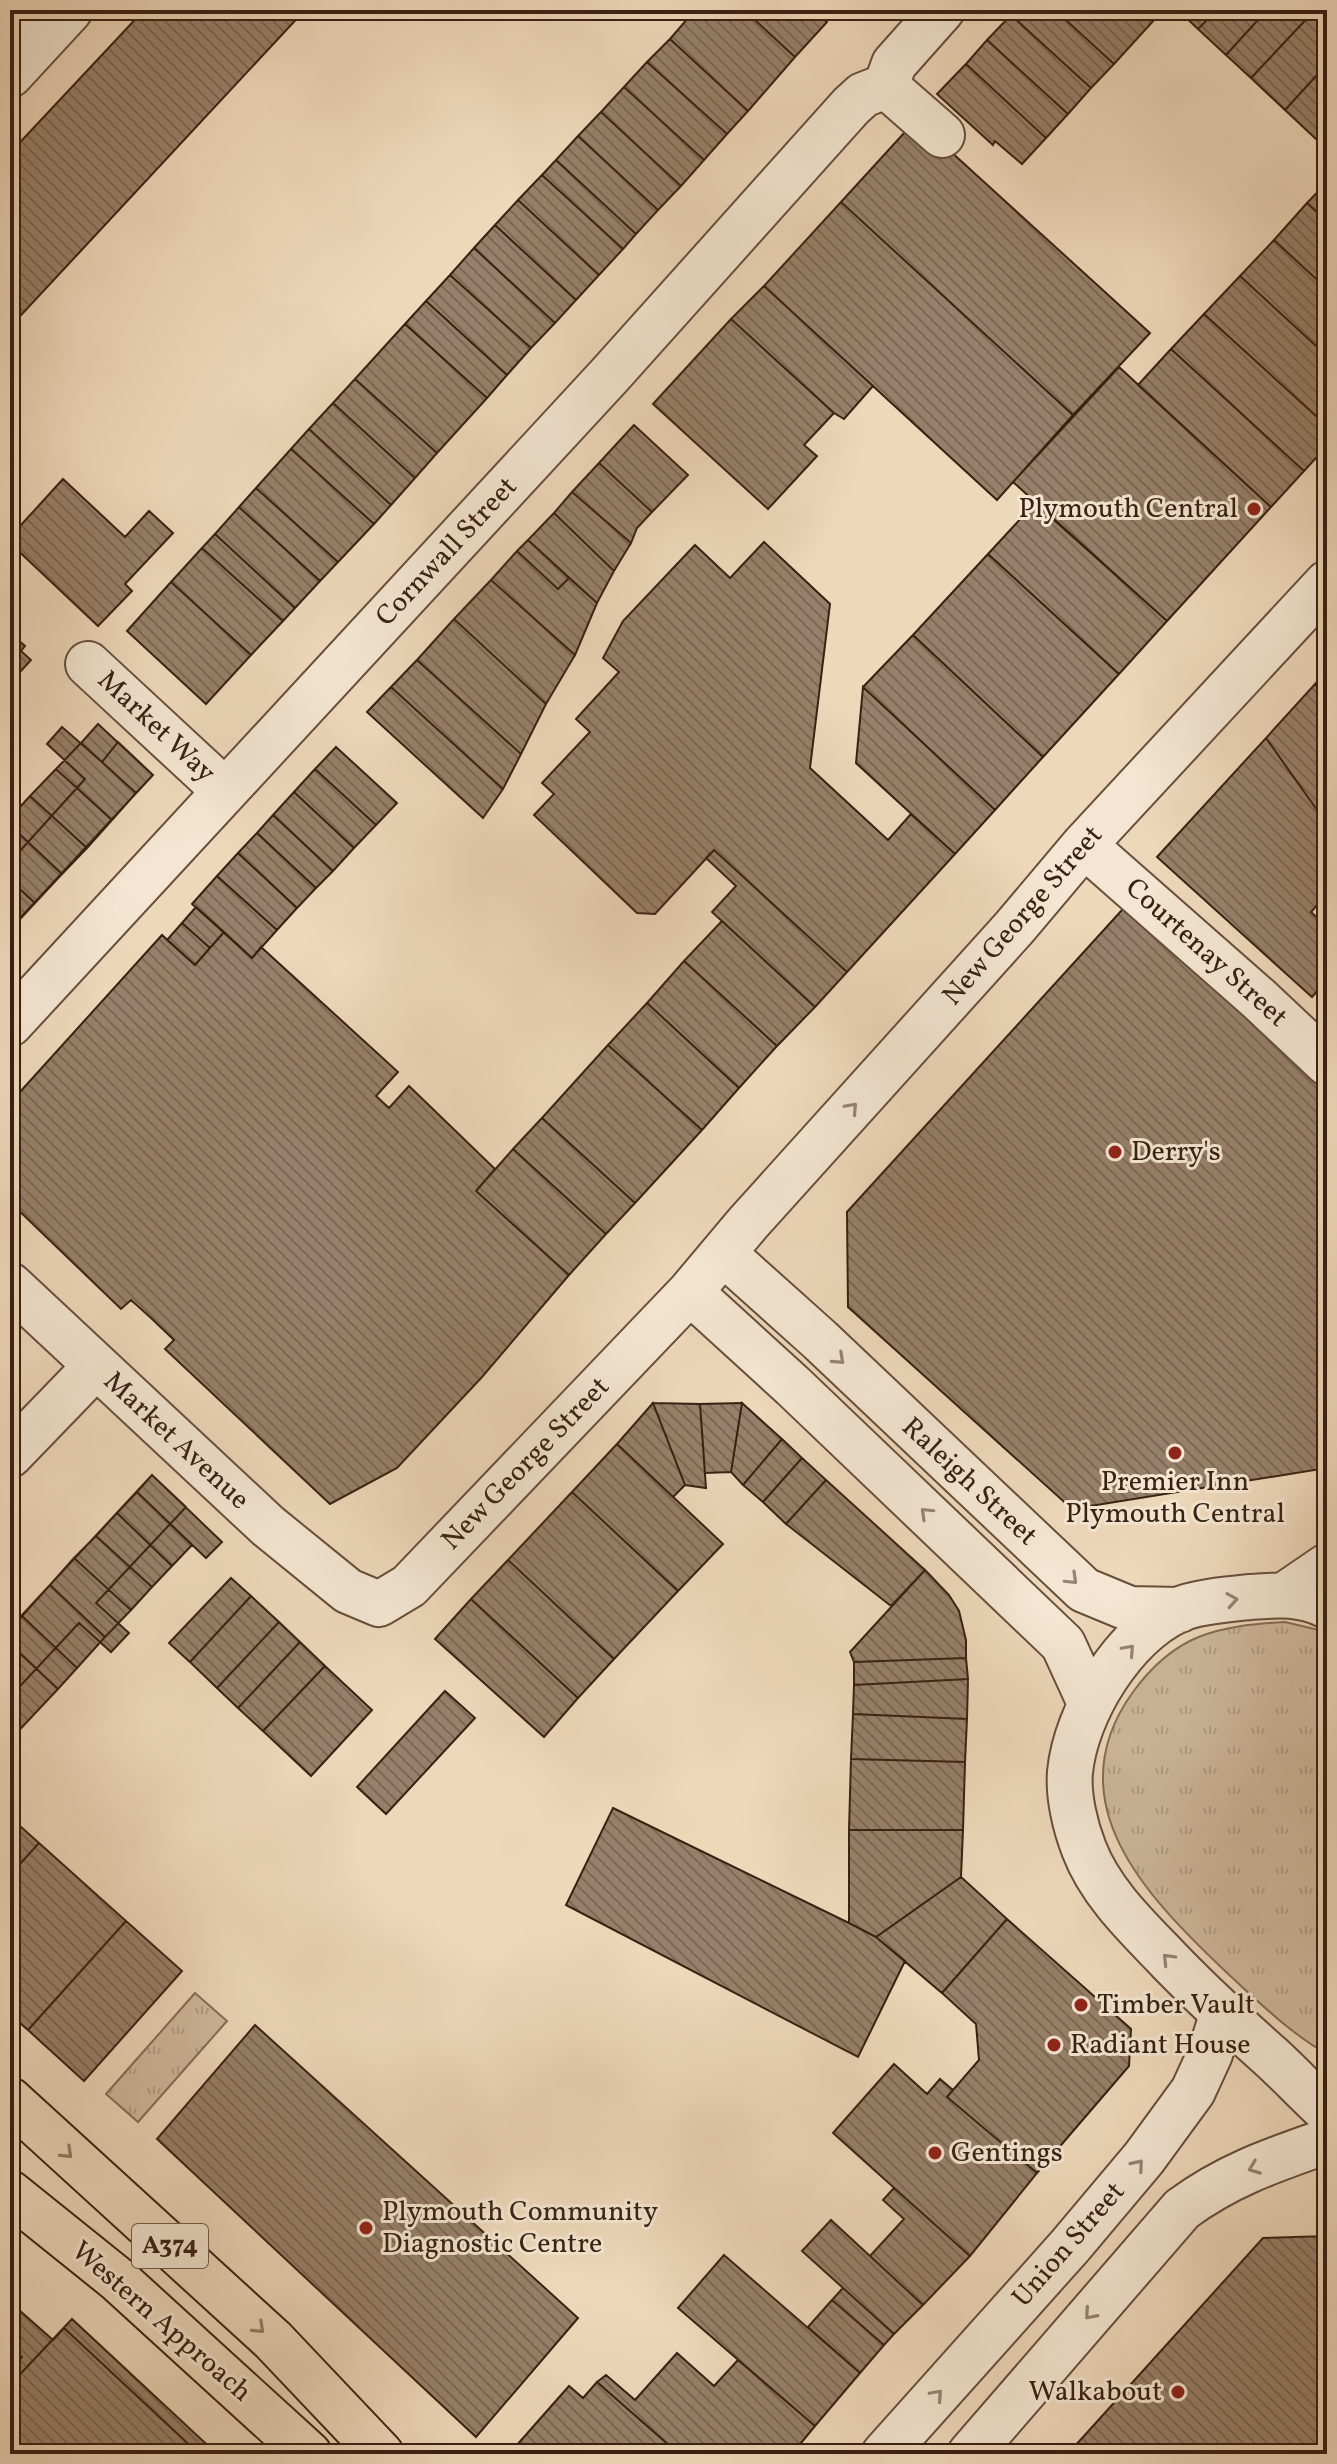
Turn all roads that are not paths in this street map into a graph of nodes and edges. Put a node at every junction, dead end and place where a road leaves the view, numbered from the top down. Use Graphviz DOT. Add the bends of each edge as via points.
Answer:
graph roads {
  1 [pos="942,10"];
  2 [pos="68,12"];
  3 [pos="10,23"];
  4 [pos="10,75"];
  5 [pos="886,86"];
  6 [pos="942,135"];
  7 [pos="1327,583"];
  8 [pos="88,664"];
  9 [pos="224,790"];
  10 [pos="1084,845"];
  11 [pos="10,1024"];
  12 [pos="1327,1063"];
  13 [pos="723,1253"];
  14 [pos="10,1285"];
  15 [pos="690,1292"];
  16 [pos="95,1367"];
  17 [pos="10,1455"];
  18 [pos="1327,1566"];
  19 [pos="348,1591"];
  20 [pos="1286,1594"];
  21 [pos="1327,1606"];
  22 [pos="1180,1610"];
  23 [pos="1090,1703"];
  24 [pos="1222,2015"];
  25 [pos="10,2100"];
  26 [pos="1327,2111"];
  27 [pos="1327,2141"];
  28 [pos="10,2193"];
  29 [pos="309,2454"];
  30 [pos="381,2454"];
  31 [pos="884,2454"];
  32 [pos="970,2454"];
  1 -- 5 [label="street" via="894,64"];
  2 -- 3 [label="street"];
  2 -- 4 [label="street"];
  5 -- 6 [label="street"];
  5 -- 9 [label="street, Cornwall Street" via="851,106"];
  7 -- 10 [label="street, New George Street"];
  8 -- 9 [label="street, Market Way"];
  9 -- 11 [label="street, Cornwall Street"];
  10 -- 12 [label="street, Courtenay Street"];
  13 -- 10 [label="street, New George Street, one-way"];
  13 -- 15 [label="street, New George Street"];
  13 -- 22 [label="street, Raleigh Street, one-way" via="1084,1590 1130,1609"];
  14 -- 16 [label="street, Market Avenue"];
  15 -- 19 [label="street, New George Street" via="409,1586 379,1604"];
  23 -- 15 [label="street, Raleigh Street, one-way" via="1063,1644"];
  16 -- 17 [label="street"];
  16 -- 19 [label="street, Market Avenue" via="268,1526"];
  18 -- 20 [label="street"];
  20 -- 21 [label="street"];
  22 -- 20 [label="street, one-way"];
  23 -- 22 [label="street, one-way" via="1146,1632"];
  24 -- 23 [label="street, one-way" via="1106,1890 1084,1850 1070,1773"];
  24 -- 26 [label="street"];
  31 -- 24 [label="street, Union Street, one-way" via="1144,2158 1193,2091"];
  25 -- 30 [label="main road, Western Approach / A374, one-way" via="273,2340"];
  27 -- 32 [label="street, one-way" via="1244,2171 1182,2209"];
  28 -- 29 [label="main road, Western Approach / A374" via="117,2279"];
}
